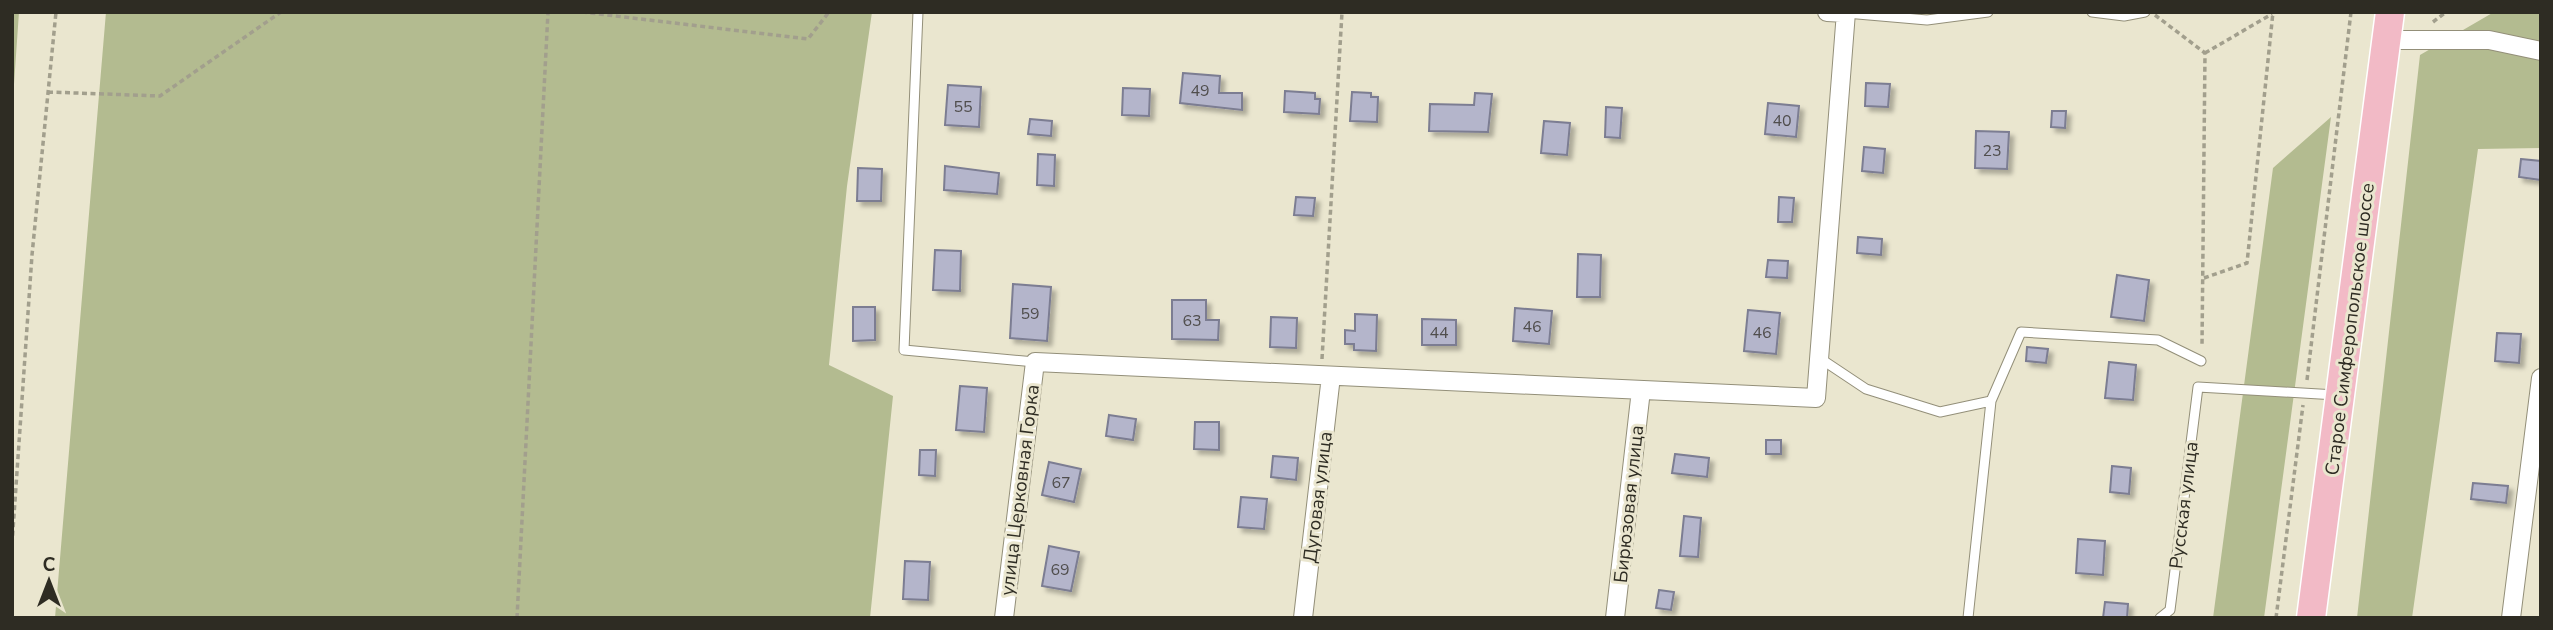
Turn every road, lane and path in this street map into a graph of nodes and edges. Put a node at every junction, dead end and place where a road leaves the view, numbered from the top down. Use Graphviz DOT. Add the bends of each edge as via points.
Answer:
graph roads {
  1 [pos="56,12"];
  2 [pos="281,12"];
  3 [pos="548,12"];
  4 [pos="582,12"];
  5 [pos="829,12"];
  6 [pos="918,12"];
  7 [pos="1342,12"];
  8 [pos="1827,12"];
  9 [pos="1988,12"];
  10 [pos="2092,12"];
  11 [pos="2145,12"];
  12 [pos="2152,12"];
  13 [pos="2351,12"];
  14 [pos="2390,12"];
  15 [pos="1846,13"];
  16 [pos="2273,13"];
  17 [pos="2386,40"];
  18 [pos="2541,51"];
  19 [pos="2205,53"];
  20 [pos="48,92"];
  21 [pos="2204,278"];
  22 [pos="1821,359"];
  23 [pos="2201,361"];
  24 [pos="1035,362"];
  25 [pos="1326,375"];
  26 [pos="2541,378"];
  27 [pos="1641,390"];
  28 [pos="2305,394"];
  29 [pos="2340,396"];
  30 [pos="1991,401"];
  31 [pos="2538,424"];
  32 [pos="12,544"];
  33 [pos="517,618"];
  34 [pos="1004,618"];
  35 [pos="1303,618"];
  36 [pos="1615,618"];
  37 [pos="1968,618"];
  38 [pos="2160,618"];
  39 [pos="2276,618"];
  40 [pos="2311,618"];
  41 [pos="2511,618"];
  1 -- 20 [label="path"];
  2 -- 20 [label="path" via="160,96"];
  3 -- 33 [label="path"];
  4 -- 5 [label="path" via="808,39"];
  6 -- 24 [label="lane" via="904,350"];
  7 -- 25 [label="path"];
  8 -- 15 [label="street"];
  9 -- 15 [label="lane" via="1927,20"];
  10 -- 11 [label="lane" via="2124,16"];
  12 -- 19 [label="path"];
  13 -- 28 [label="path"];
  14 -- 17 [label="main road, Старое Симферопольское шоссе"];
  15 -- 22 [label="street"];
  16 -- 19 [label="path"];
  16 -- 21 [label="path" via="2247,263"];
  17 -- 18 [label="street" via="2489,40"];
  17 -- 29 [label="main road, Старое Симферопольское шоссе"];
  19 -- 21 [label="path"];
  20 -- 32 [label="path"];
  21 -- 23 [label="path"];
  22 -- 27 [label="street" via="1816,398"];
  22 -- 30 [label="lane" via="1866,388 1940,412"];
  23 -- 30 [label="lane" via="2158,340 2021,331"];
  24 -- 25 [label="street"];
  24 -- 34 [label="street, улица Церковная Горка"];
  25 -- 27 [label="street"];
  25 -- 35 [label="street, Дуговая улица"];
  26 -- 31 [label="street"];
  27 -- 36 [label="street, Бирюзовая улица"];
  28 -- 29 [label="lane"];
  28 -- 38 [label="lane, Русская улица" via="2198,387 2170,610"];
  28 -- 39 [label="path"];
  29 -- 40 [label="main road, Старое Симферопольское шоссе"];
  30 -- 37 [label="lane"];
  31 -- 41 [label="street"];
}
